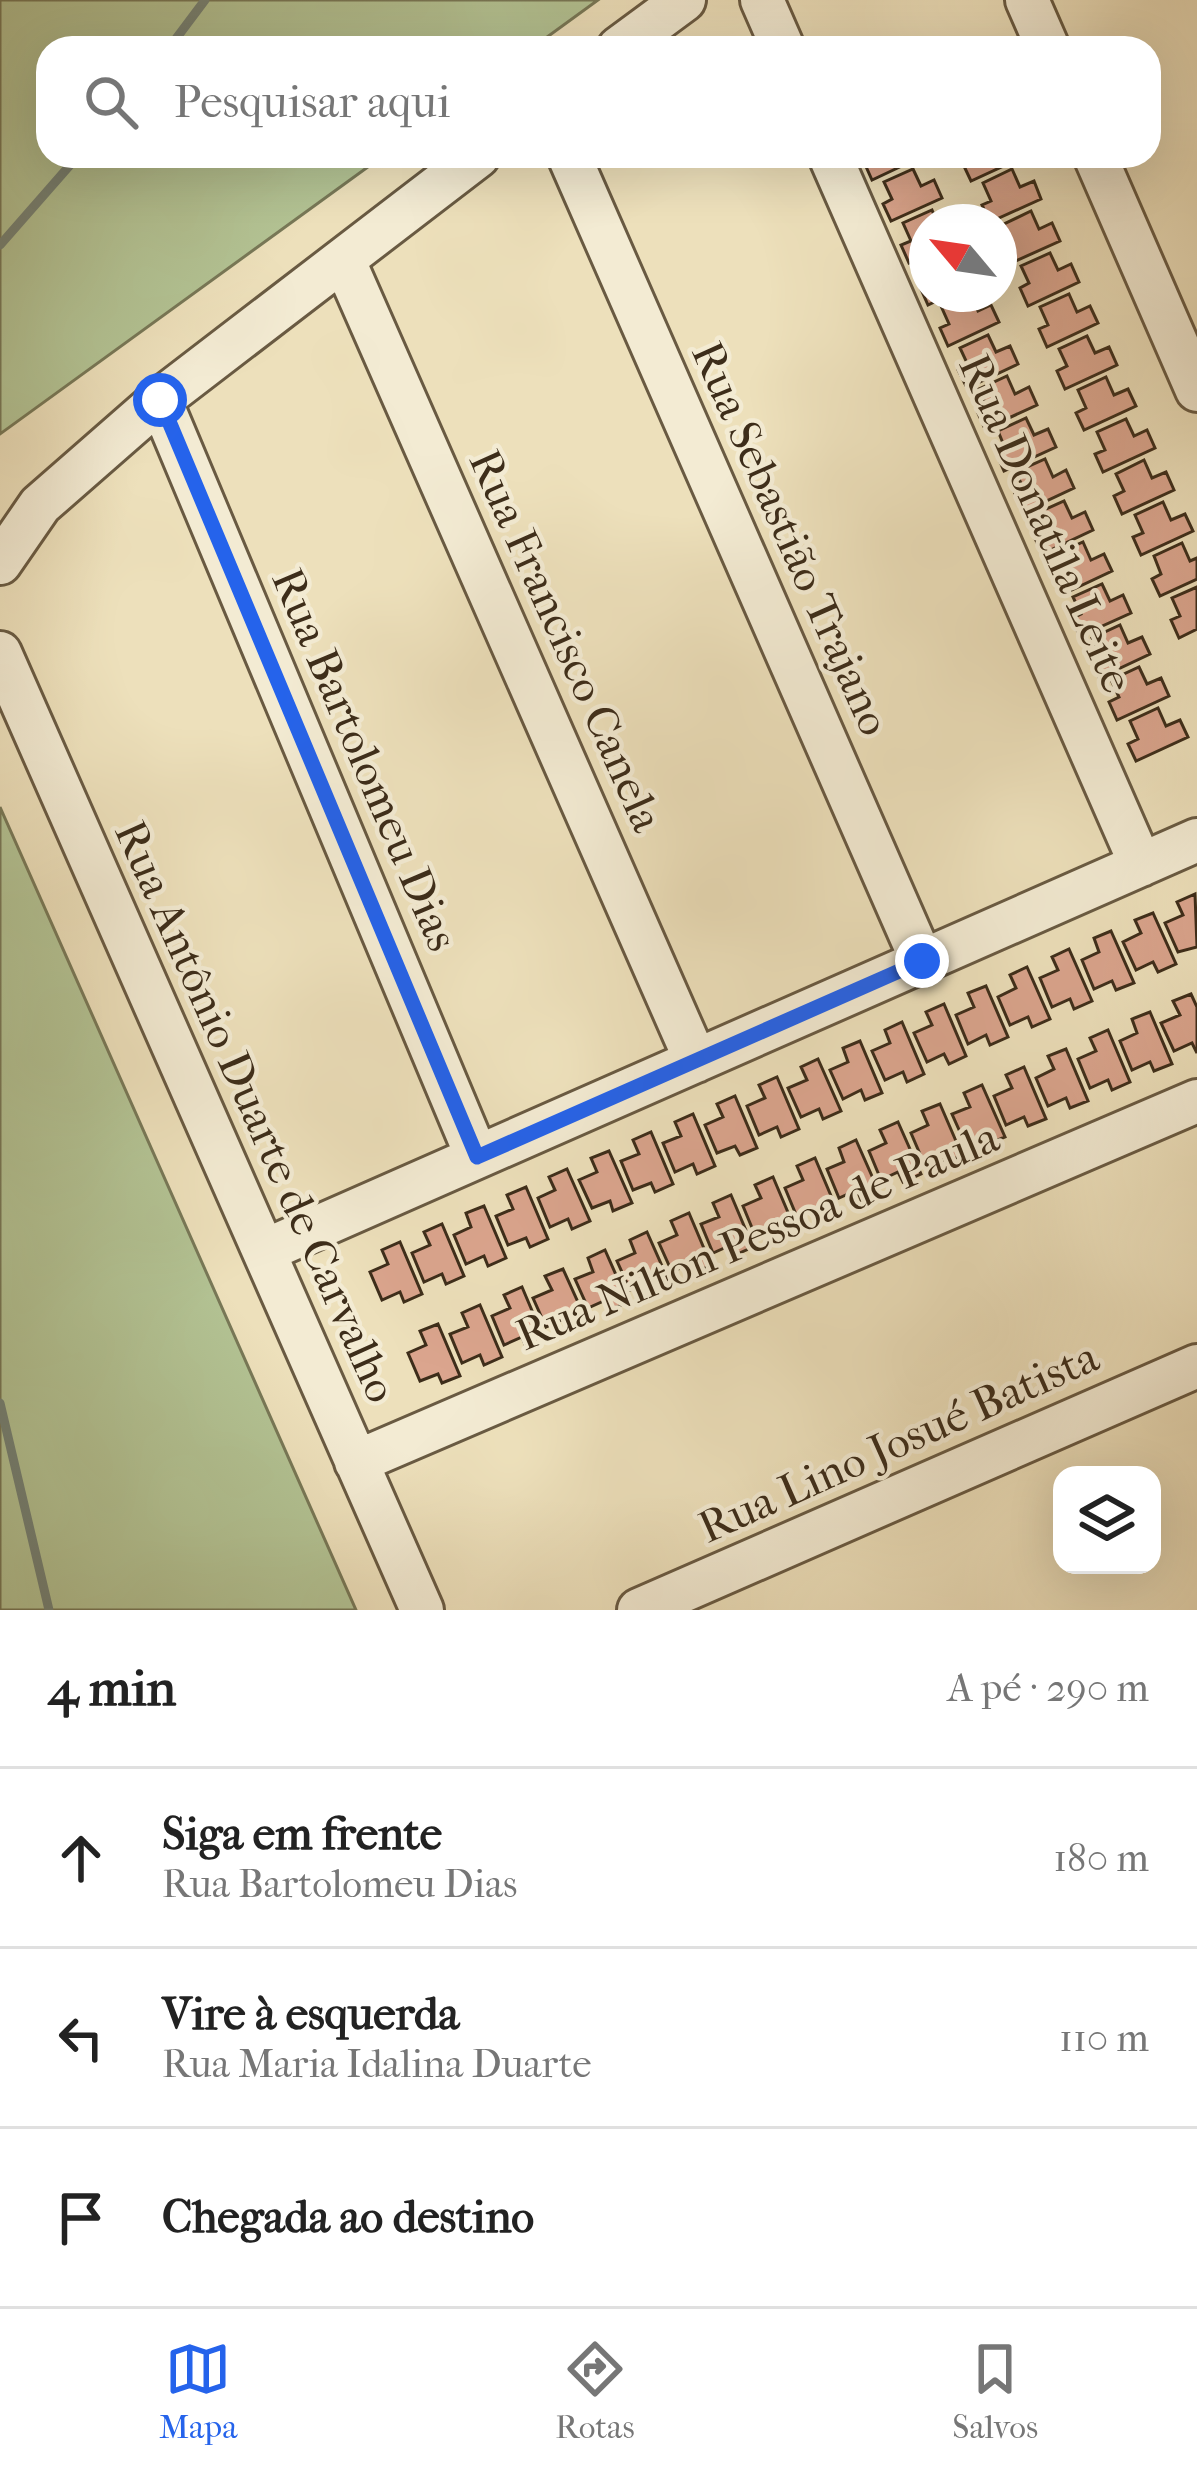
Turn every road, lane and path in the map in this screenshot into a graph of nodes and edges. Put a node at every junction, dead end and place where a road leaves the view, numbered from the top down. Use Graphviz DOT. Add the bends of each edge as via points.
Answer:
graph roads {
  1 [pos="684,0"];
  2 [pos="762,0"];
  3 [pos="1027,0"];
  4 [pos="635,36"];
  5 [pos="778,36"];
  6 [pos="1043,36"];
  7 [pos="463,168"];
  8 [pos="574,168"];
  9 [pos="835,168"];
  10 [pos="1100,168"];
  11 [pos="344,261"];
  12 [pos="1197,390"];
  13 [pos="160,400"];
  14 [pos="0,562"];
  15 [pos="0,653"];
  16 [pos="1197,840"];
  17 [pos="1141,865"];
  18 [pos="922,961"];
  19 [pos="696,1061"];
  20 [pos="1197,1102"];
  21 [pos="477,1157"];
  22 [pos="264,1251"];
  23 [pos="1197,1366"];
  24 [pos="356,1462"];
  25 [pos="422,1610"];
  26 [pos="640,1610"];
  1 -- 4 [label="street"];
  2 -- 5 [label="street"];
  3 -- 6 [label="street"];
  7 -- 11 [label="street"];
  8 -- 18 [label="street, Rua Sebastião Trajano"];
  9 -- 17 [label="street, Rua Donatila Leite"];
  10 -- 12 [label="street"];
  11 -- 13 [label="street"];
  11 -- 19 [label="street, Rua Francisco Canela"];
  13 -- 14 [label="street" via="40,505"];
  13 -- 21 [label="street, Rua Bartolomeu Dias"];
  15 -- 22 [label="street, Rua Antônio Duarte de Carvalho"];
  16 -- 17 [label="street"];
  17 -- 18 [label="street"];
  18 -- 19 [label="street"];
  19 -- 21 [label="street"];
  20 -- 24 [label="street, Rua Nilton Pessoa de Paula"];
  21 -- 22 [label="street"];
  22 -- 24 [label="street, Rua Antônio Duarte de Carvalho"];
  23 -- 26 [label="street, Rua Lino Josué Batista"];
  24 -- 25 [label="street, Rua Antônio Duarte de Carvalho"];
}
